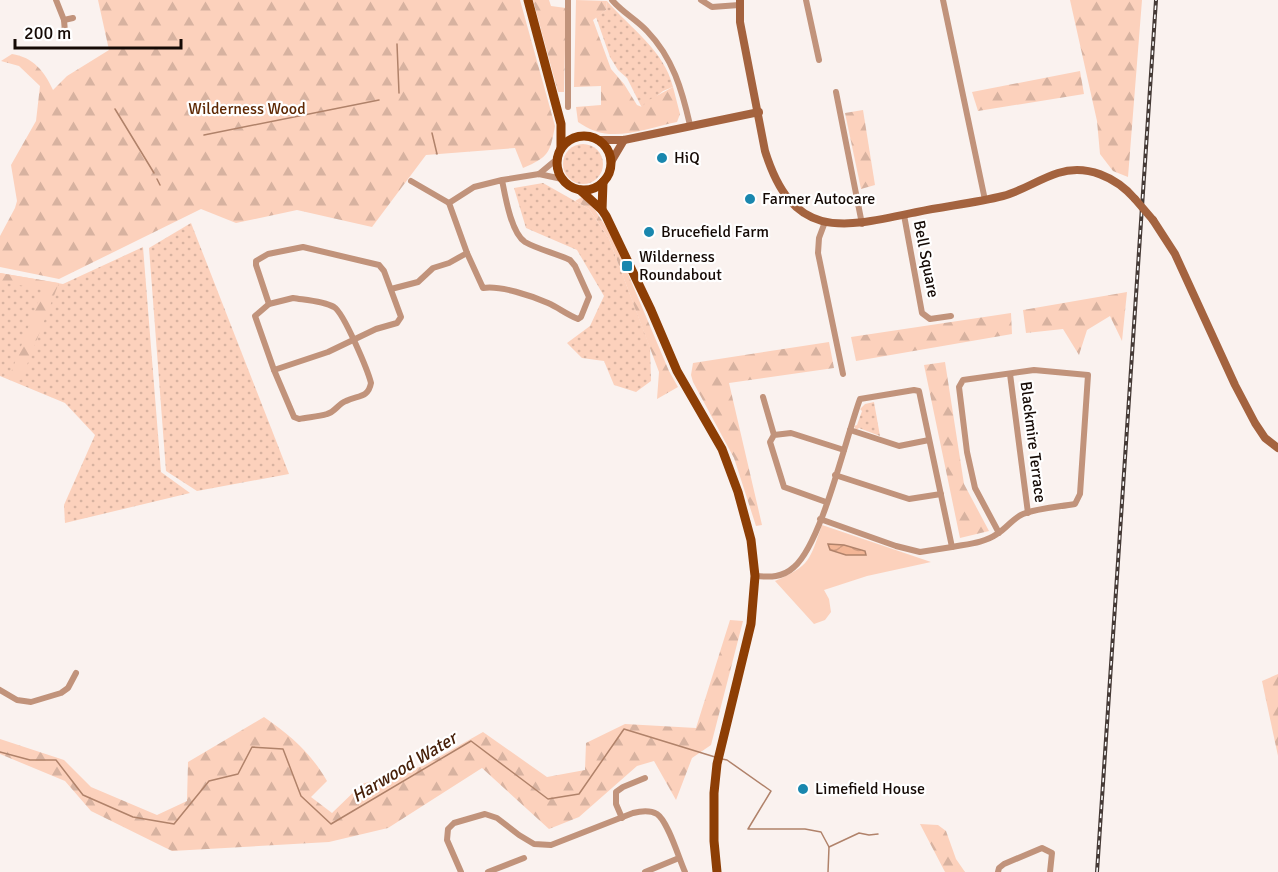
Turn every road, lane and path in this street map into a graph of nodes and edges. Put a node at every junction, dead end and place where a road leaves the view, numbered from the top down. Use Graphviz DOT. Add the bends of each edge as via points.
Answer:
graph roads {
  1 [pos="56,0"];
  2 [pos="528,0"];
  3 [pos="568,0"];
  4 [pos="612,0"];
  5 [pos="701,0"];
  6 [pos="806,0"];
  7 [pos="943,0"];
  8 [pos="740,3"];
  9 [pos="73,18"];
  10 [pos="64,20"];
  11 [pos="65,32"];
  12 [pos="819,60"];
  13 [pos="836,92"];
  14 [pos="568,107"];
  15 [pos="759,112"];
  16 [pos="561,124"];
  17 [pos="690,125"];
  18 [pos="579,136"];
  19 [pos="598,140"];
  20 [pos="624,140"];
  21 [pos="561,148"];
  22 [pos="557,159"];
  23 [pos="611,162"];
  24 [pos="539,174"];
  25 [pos="562,179"];
  26 [pos="502,180"];
  27 [pos="411,182"];
  28 [pos="603,182"];
  29 [pos="580,190"];
  30 [pos="985,200"];
  31 [pos="448,203"];
  32 [pos="602,210"];
  33 [pos="904,215"];
  34 [pos="825,222"];
  35 [pos="862,224"];
  36 [pos="467,253"];
  37 [pos="391,289"];
  38 [pos="269,304"];
  39 [pos="951,316"];
  40 [pos="353,340"];
  41 [pos="274,370"];
  42 [pos="843,374"];
  43 [pos="1010,374"];
  44 [pos="763,397"];
  45 [pos="850,430"];
  46 [pos="774,435"];
  47 [pos="929,440"];
  48 [pos="1278,448"];
  49 [pos="843,450"];
  50 [pos="836,475"];
  51 [pos="940,494"];
  52 [pos="826,502"];
  53 [pos="1028,513"];
  54 [pos="820,519"];
  55 [pos="999,533"];
  56 [pos="952,547"];
  57 [pos="755,576"];
  58 [pos="76,673"];
  59 [pos="0,690"];
  60 [pos="645,778"];
  61 [pos="622,818"];
  62 [pos="524,858"];
  63 [pos="679,858"];
  64 [pos="461,872"];
  65 [pos="489,872"];
  66 [pos="645,872"];
  67 [pos="685,872"];
  68 [pos="717,872"];
  69 [pos="998,872"];
  70 [pos="1050,872"];
  1 -- 10 [label="street"];
  2 -- 16 [label="main road"];
  3 -- 14 [label="street"];
  4 -- 17 [label="street" via="646,29 666,56 681,88"];
  5 -- 8 [label="street" via="712,7"];
  6 -- 12 [label="street"];
  7 -- 30 [label="street"];
  8 -- 15 [label="street" via="742,32"];
  9 -- 10 [label="street"];
  10 -- 11 [label="street"];
  13 -- 35 [label="street"];
  15 -- 17 [label="street"];
  15 -- 34 [label="street" via="771,171 799,209"];
  16 -- 18 [label="main road"];
  16 -- 21 [label="main road"];
  17 -- 20 [label="street"];
  18 -- 19 [label="main road"];
  18 -- 21 [label="main road"];
  19 -- 20 [label="street"];
  19 -- 23 [label="main road"];
  20 -- 23 [label="street"];
  21 -- 22 [label="main road"];
  22 -- 24 [label="street"];
  22 -- 25 [label="main road"];
  23 -- 28 [label="main road"];
  24 -- 25 [label="street"];
  24 -- 26 [label="street"];
  25 -- 29 [label="main road"];
  26 -- 31 [label="street" via="474,187"];
  26 -- 36 [label="street" via="518,235 575,266 589,297 581,317 494,286 483,288"];
  27 -- 31 [label="street" via="432,189"];
  28 -- 29 [label="main road"];
  28 -- 32 [label="main road"];
  29 -- 32 [label="main road"];
  30 -- 33 [label="street"];
  30 -- 48 [label="street, bridge" via="1058,173 1087,171 1122,185 1153,220 1175,254 1255,423"];
  31 -- 36 [label="street"];
  32 -- 57 [label="main road" via="677,371 722,449 751,540"];
  33 -- 35 [label="street"];
  33 -- 39 [label="street, Bell Square" via="922,313 930,319"];
  34 -- 35 [label="street"];
  34 -- 42 [label="street" via="818,253"];
  36 -- 37 [label="street" via="433,268 418,282"];
  37 -- 38 [label="street" via="379,265 303,247 268,254 256,261"];
  37 -- 40 [label="street" via="401,317"];
  38 -- 40 [label="street" via="292,298 336,308"];
  38 -- 41 [label="street" via="255,316"];
  40 -- 41 [label="street"];
  40 -- 41 [label="street" via="369,377 369,390 327,414 294,417"];
  43 -- 53 [label="street, Blackmire Terrace"];
  43 -- 53 [label="street" via="1039,370 1088,375 1080,494 1075,504"];
  43 -- 55 [label="street" via="963,380 959,387 975,488"];
  44 -- 46 [label="street"];
  45 -- 47 [label="street" via="899,446"];
  45 -- 47 [label="street" via="860,399 914,390 921,395"];
  45 -- 49 [label="street"];
  46 -- 49 [label="street" via="791,433"];
  46 -- 52 [label="street" via="770,442 784,487"];
  47 -- 51 [label="street"];
  49 -- 50 [label="street"];
  50 -- 51 [label="street" via="909,499"];
  50 -- 52 [label="street"];
  51 -- 56 [label="street"];
  52 -- 54 [label="street"];
  53 -- 55 [label="street" via="1015,518"];
  54 -- 56 [label="street" via="920,552"];
  54 -- 57 [label="street" via="795,567 777,577"];
  55 -- 56 [label="street" via="988,540"];
  57 -- 68 [label="main road" via="751,624 717,764"];
  58 -- 59 [label="street" via="61,693 31,702 17,700"];
  60 -- 61 [label="street" via="616,792"];
  61 -- 63 [label="street" via="643,811 657,814 664,821"];
  61 -- 64 [label="street" via="551,845 534,844 485,814 467,818 448,829 447,840"];
  62 -- 65 [label="street"];
  63 -- 66 [label="street"];
  63 -- 67 [label="street"];
  69 -- 70 [label="street" via="1004,864 1042,848 1052,853"];
}
